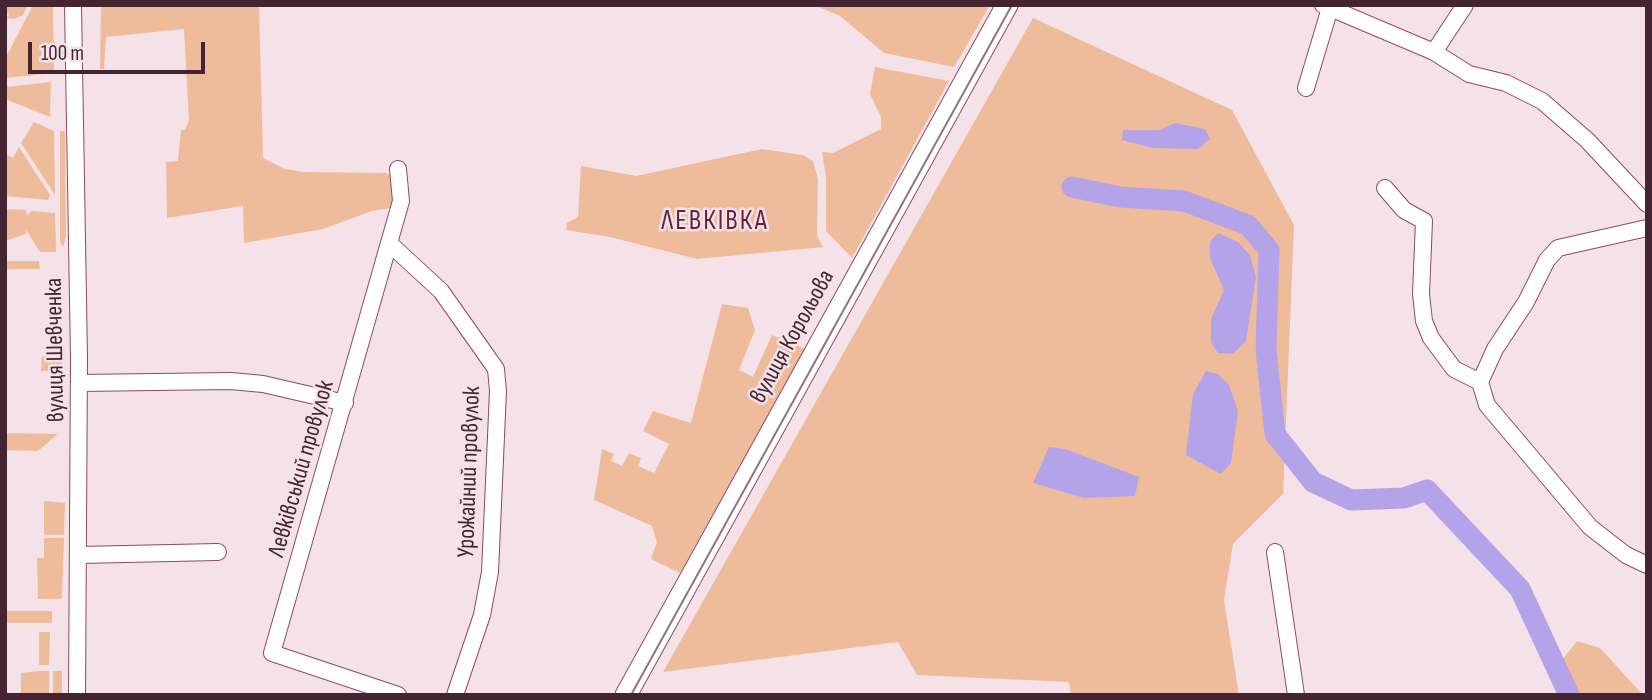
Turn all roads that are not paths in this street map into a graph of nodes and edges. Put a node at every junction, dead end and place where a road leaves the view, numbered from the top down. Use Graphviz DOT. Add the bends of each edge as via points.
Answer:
graph roads {
  1 [pos="73,5"];
  2 [pos="1007,5"];
  3 [pos="1022,5"];
  4 [pos="1465,5"];
  5 [pos="1326,7"];
  6 [pos="1434,52"];
  7 [pos="1306,88"];
  8 [pos="398,169"];
  9 [pos="1385,188"];
  10 [pos="1647,204"];
  11 [pos="1647,228"];
  12 [pos="390,244"];
  13 [pos="1480,382"];
  14 [pos="79,383"];
  15 [pos="345,403"];
  16 [pos="218,552"];
  17 [pos="1275,552"];
  18 [pos="79,555"];
  19 [pos="1647,565"];
  20 [pos="77,695"];
  21 [pos="398,695"];
  22 [pos="455,695"];
  23 [pos="626,695"];
  24 [pos="641,695"];
  25 [pos="1296,695"];
  1 -- 14 [label="street, вулиця Шевченка"];
  2 -- 23 [label="main road, вулиця Корольова"];
  3 -- 24 [label="main road, вулиця Корольова"];
  4 -- 6 [label="street"];
  5 -- 6 [label="street"];
  5 -- 7 [label="street"];
  6 -- 10 [label="street" via="1469,75 1506,83 1552,108"];
  8 -- 12 [label="street, Левківський провулок" via="401,201"];
  9 -- 13 [label="street" via="1404,210 1424,221 1421,294 1431,338 1454,369"];
  11 -- 13 [label="street" via="1558,248 1494,349"];
  12 -- 15 [label="street, Левківський провулок"];
  12 -- 22 [label="street, Урожайний провулок" via="441,291 496,369 490,572 482,615"];
  13 -- 19 [label="street" via="1492,411 1590,527"];
  14 -- 15 [label="street" via="231,381"];
  14 -- 18 [label="street, вулиця Шевченка"];
  15 -- 21 [label="street, Левківський провулок" via="272,653"];
  16 -- 18 [label="street"];
  17 -- 25 [label="street"];
  18 -- 20 [label="street, вулиця Шевченка"];
}
